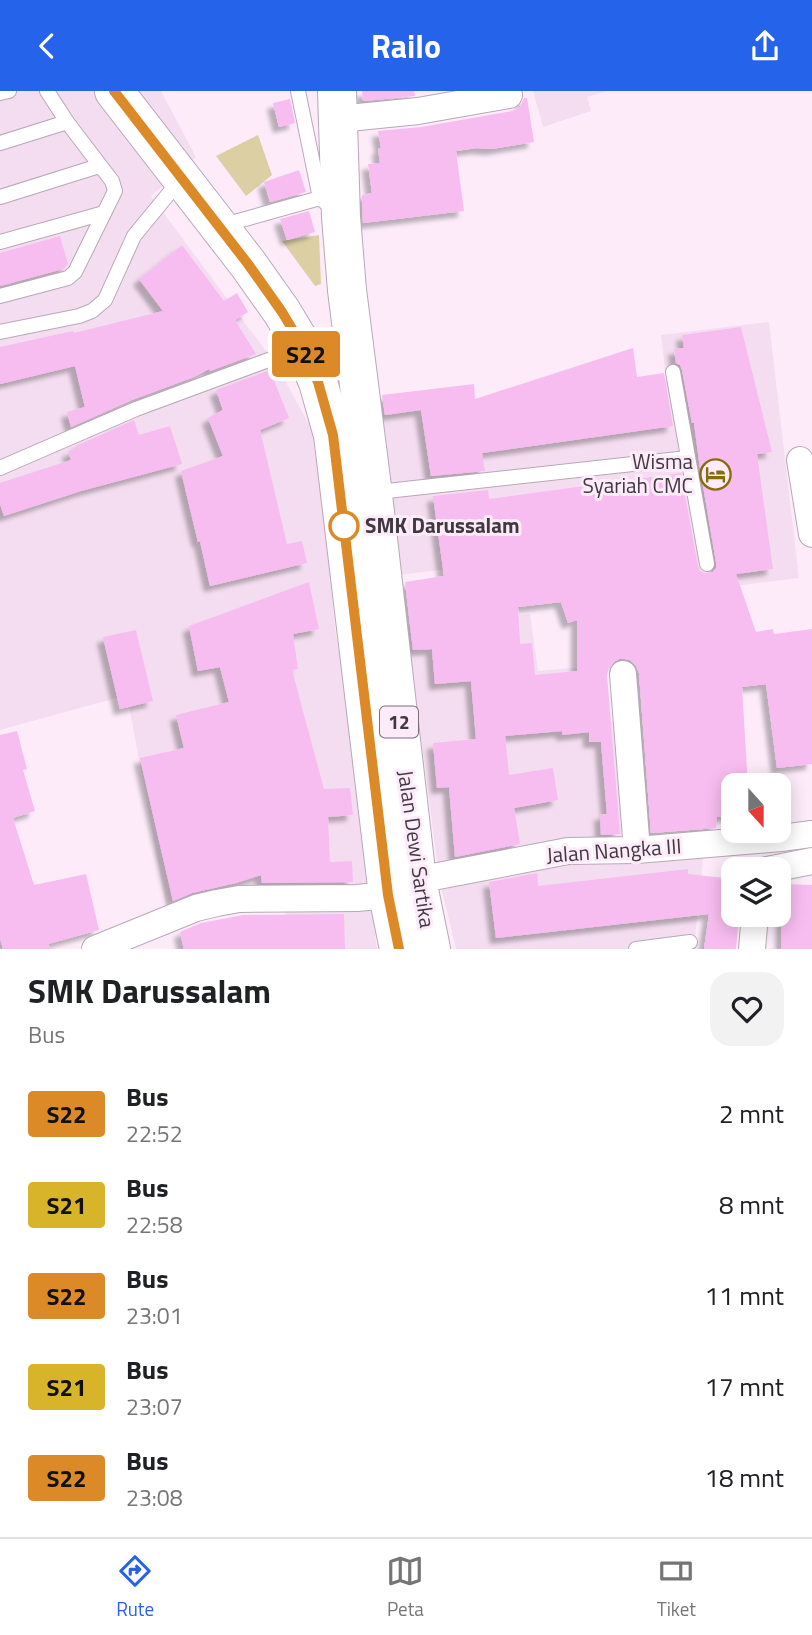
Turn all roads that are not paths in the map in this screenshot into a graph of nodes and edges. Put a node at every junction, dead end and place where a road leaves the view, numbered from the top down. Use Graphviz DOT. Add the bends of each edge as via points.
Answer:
graph roads {
  1 [pos="9,91"];
  2 [pos="47,91"];
  3 [pos="114,91"];
  4 [pos="298,91"];
  5 [pos="0,93"];
  6 [pos="509,95"];
  7 [pos="338,105"];
  8 [pos="67,122"];
  9 [pos="0,143"];
  10 [pos="99,166"];
  11 [pos="182,178"];
  12 [pos="0,197"];
  13 [pos="331,207"];
  14 [pos="104,213"];
  15 [pos="219,226"];
  16 [pos="0,243"];
  17 [pos="248,264"];
  18 [pos="347,290"];
  19 [pos="0,296"];
  20 [pos="0,333"];
  21 [pos="303,347"];
  22 [pos="673,372"];
  23 [pos="687,458"];
  24 [pos="800,460"];
  25 [pos="0,468"];
  26 [pos="373,495"];
  27 [pos="812,534"];
  28 [pos="706,564"];
  29 [pos="623,674"];
  30 [pos="812,834"];
  31 [pos="637,850"];
  32 [pos="812,861"];
  33 [pos="791,865"];
  34 [pos="404,911"];
  35 [pos="754,927"];
  36 [pos="691,942"];
  37 [pos="95,949"];
  38 [pos="431,949"];
  39 [pos="636,949"];
  40 [pos="752,949"];
  1 -- 5 [label="lane"];
  2 -- 8 [label="lane"];
  3 -- 11 [label="highway, 12"];
  4 -- 13 [label="lane"];
  6 -- 7 [label="street" via="418,111"];
  7 -- 13 [label="highway, 12"];
  8 -- 9 [label="lane"];
  8 -- 10 [label="lane"];
  10 -- 12 [label="lane"];
  10 -- 14 [label="lane" via="115,191"];
  11 -- 15 [label="highway, 12"];
  11 -- 20 [label="lane" via="134,236 104,300 92,311"];
  13 -- 15 [label="lane" via="270,213"];
  13 -- 18 [label="highway, 12"];
  14 -- 16 [label="lane"];
  14 -- 19 [label="lane" via="68,278"];
  15 -- 17 [label="highway, 12"];
  17 -- 18 [label="highway" via="275,282 292,309 304,314 323,313 337,305"];
  17 -- 21 [label="highway, Jalan Dewi Sartika / 12"];
  18 -- 26 [label="highway, Jalan Dewi Sartika / 12"];
  21 -- 25 [label="lane" via="136,409"];
  21 -- 34 [label="highway, Jalan Dewi Sartika / 12" via="333,435"];
  22 -- 23 [label="lane"];
  23 -- 26 [label="lane"];
  23 -- 28 [label="lane"];
  24 -- 27 [label="street"];
  26 -- 34 [label="highway, Jalan Dewi Sartika / 12"];
  29 -- 31 [label="street"];
  30 -- 31 [label="street, Jalan Nangka III"];
  31 -- 34 [label="street, Jalan Nangka III" via="568,851"];
  32 -- 33 [label="street"];
  34 -- 37 [label="street, Jalan Nangka III" via="357,898 239,899 196,908"];
  34 -- 38 [label="highway, Jalan Dewi Sartika / 12"];
  35 -- 40 [label="street"];
  36 -- 39 [label="lane"];
}
